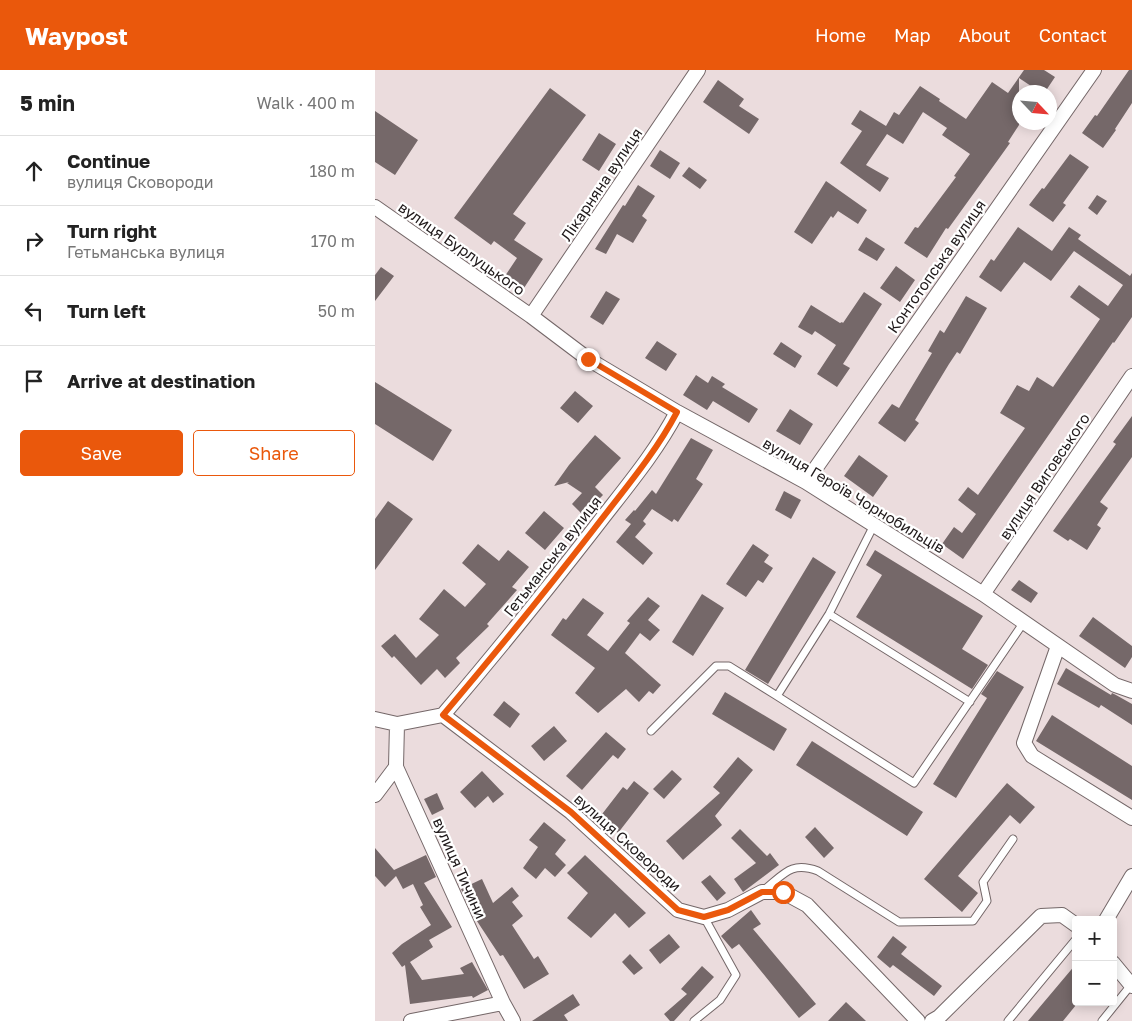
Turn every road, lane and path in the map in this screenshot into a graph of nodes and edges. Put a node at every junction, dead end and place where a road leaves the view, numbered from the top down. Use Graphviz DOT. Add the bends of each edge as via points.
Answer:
graph roads {
  1 [pos="698,70"];
  2 [pos="1094,70"];
  3 [pos="375,207"];
  4 [pos="531,316"];
  5 [pos="1132,376"];
  6 [pos="677,412"];
  7 [pos="806,482"];
  8 [pos="874,525"];
  9 [pos="983,594"];
  10 [pos="829,614"];
  11 [pos="1024,622"];
  12 [pos="1058,646"];
  13 [pos="1132,691"];
  14 [pos="777,696"];
  15 [pos="970,702"];
  16 [pos="443,715"];
  17 [pos="375,719"];
  18 [pos="397,724"];
  19 [pos="651,731"];
  20 [pos="396,767"];
  21 [pos="375,795"];
  22 [pos="1132,818"];
  23 [pos="1013,839"];
  24 [pos="1132,876"];
  25 [pos="762,892"];
  26 [pos="1107,916"];
  27 [pos="704,917"];
  28 [pos="1072,922"];
  29 [pos="1072,944"];
  30 [pos="1117,968"];
  31 [pos="1132,986"];
  32 [pos="503,1002"];
  33 [pos="411,1021"];
  34 [pos="513,1021"];
  35 [pos="694,1021"];
  36 [pos="919,1021"];
  37 [pos="932,1021"];
  38 [pos="1008,1021"];
  39 [pos="1103,1021"];
  1 -- 4 [label="street, Лікарняна вулиця"];
  2 -- 7 [label="street, Контотопська вулиця"];
  3 -- 4 [label="street, вулиця Бурлуцького"];
  4 -- 6 [label="street, вулиця Героїв Чорнобильців" via="588,359"];
  5 -- 9 [label="street, вулиця Виговського"];
  6 -- 7 [label="street, вулиця Героїв Чорнобильців"];
  6 -- 16 [label="street, Гетьманська вулиця" via="634,477 516,629"];
  7 -- 8 [label="street, вулиця Героїв Чорнобильців"];
  8 -- 9 [label="street, вулиця Героїв Чорнобильців"];
  8 -- 10 [label="lane"];
  9 -- 11 [label="street, вулиця Героїв Чорнобильців"];
  10 -- 14 [label="lane"];
  10 -- 15 [label="lane"];
  11 -- 12 [label="street, вулиця Героїв Чорнобильців"];
  11 -- 15 [label="lane"];
  12 -- 13 [label="street, вулиця Героїв Чорнобильців" via="1115,685"];
  12 -- 22 [label="street" via="1024,743 1032,756"];
  14 -- 15 [label="lane" via="914,783"];
  14 -- 19 [label="lane" via="729,666 716,666"];
  16 -- 18 [label="street"];
  16 -- 27 [label="street, вулиця Сковороди" via="571,812 678,910"];
  17 -- 18 [label="street"];
  18 -- 20 [label="street, вулиця Тичини"];
  20 -- 21 [label="street"];
  20 -- 32 [label="street, вулиця Тичини"];
  23 -- 25 [label="lane" via="983,882 987,901 973,921 899,922 805,866 789,869"];
  24 -- 26 [label="street"];
  25 -- 27 [label="street" via="728,910"];
  25 -- 36 [label="street" via="783,892 807,905"];
  27 -- 35 [label="lane" via="736,975 720,1000"];
  28 -- 37 [label="street" via="1062,915 1041,916"];
  29 -- 38 [label="lane"];
  30 -- 31 [label="street"];
  31 -- 39 [label="lane"];
  32 -- 33 [label="street"];
  32 -- 34 [label="street, вулиця Тичини"];
}
